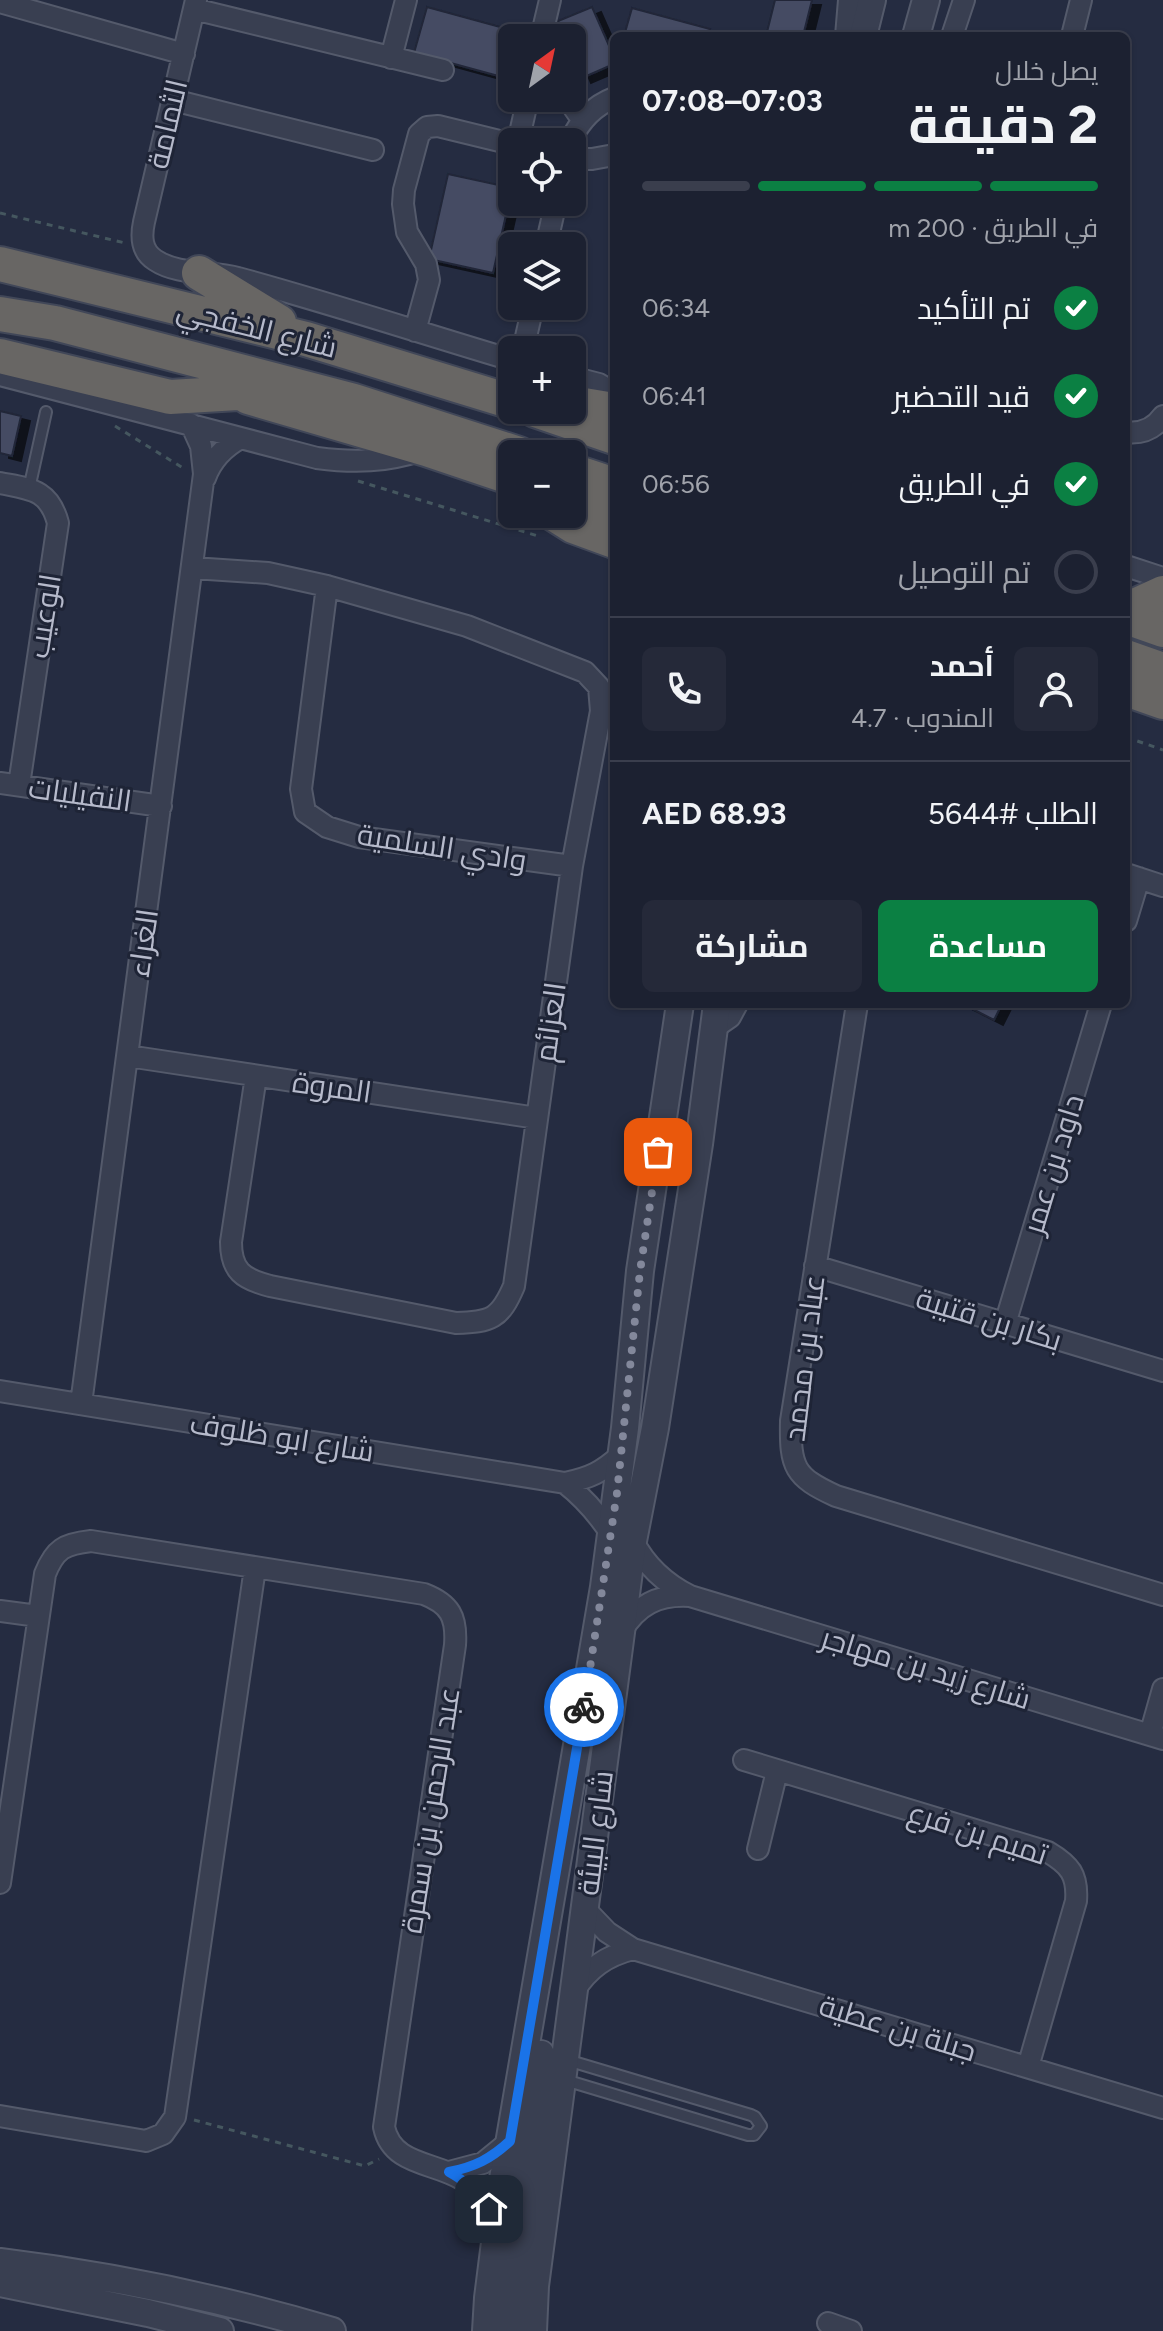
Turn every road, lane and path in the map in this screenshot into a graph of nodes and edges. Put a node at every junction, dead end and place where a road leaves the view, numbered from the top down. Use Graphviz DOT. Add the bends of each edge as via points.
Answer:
graph roads {
  1 [pos="406,0"];
  2 [pos="550,0"];
  3 [pos="849,0"];
  4 [pos="872,0"];
  5 [pos="926,0"];
  6 [pos="941,0"];
  7 [pos="964,0"];
  8 [pos="1081,0"];
  9 [pos="0,2"];
  10 [pos="195,4"];
  11 [pos="544,24"];
  12 [pos="846,32"];
  13 [pos="864,32"];
  14 [pos="917,32"];
  15 [pos="953,32"];
  16 [pos="1073,32"];
  17 [pos="184,54"];
  18 [pos="391,58"];
  19 [pos="443,70"];
  20 [pos="173,100"];
  21 [pos="610,100"];
  22 [pos="577,112"];
  23 [pos="583,121"];
  24 [pos="579,128"];
  25 [pos="498,141"];
  26 [pos="373,150"];
  27 [pos="610,156"];
  28 [pos="586,159"];
  29 [pos="0,213"];
  30 [pos="0,242"];
  31 [pos="144,248"];
  32 [pos="0,264"];
  33 [pos="199,273"];
  34 [pos="81,284"];
  35 [pos="0,316"];
  36 [pos="415,331"];
  37 [pos="306,339"];
  38 [pos="0,356"];
  39 [pos="498,356"];
  40 [pos="0,375"];
  41 [pos="586,381"];
  42 [pos="610,391"];
  43 [pos="238,393"];
  44 [pos="498,396"];
  45 [pos="586,405"];
  46 [pos="610,409"];
  47 [pos="46,412"];
  48 [pos="1163,416"];
  49 [pos="191,424"];
  50 [pos="576,424"];
  51 [pos="1130,432"];
  52 [pos="610,436"];
  53 [pos="241,438"];
  54 [pos="498,447"];
  55 [pos="426,449"];
  56 [pos="498,473"];
  57 [pos="586,476"];
  58 [pos="203,481"];
  59 [pos="0,483"];
  60 [pos="610,484"];
  61 [pos="29,489"];
  62 [pos="586,503"];
  63 [pos="610,512"];
  64 [pos="578,528"];
  65 [pos="610,540"];
  66 [pos="1130,567"];
  67 [pos="193,568"];
  68 [pos="1163,578"];
  69 [pos="327,586"];
  70 [pos="1163,593"];
  71 [pos="1130,608"];
  72 [pos="1130,618"];
  73 [pos="1163,630"];
  74 [pos="1130,658"];
  75 [pos="1163,670"];
  76 [pos="1130,690"];
  77 [pos="1163,702"];
  78 [pos="1130,738"];
  79 [pos="1163,750"];
  80 [pos="9,784"];
  81 [pos="161,806"];
  82 [pos="572,866"];
  83 [pos="1132,876"];
  84 [pos="1163,886"];
  85 [pos="679,1008"];
  86 [pos="735,1008"];
  87 [pos="856,1008"];
  88 [pos="1100,1008"];
  89 [pos="716,1016"];
  90 [pos="128,1056"];
  91 [pos="256,1076"];
  92 [pos="537,1118"];
  93 [pos="815,1266"];
  94 [pos="1005,1324"];
  95 [pos="1163,1371"];
  96 [pos="0,1391"];
  97 [pos="81,1404"];
  98 [pos="621,1455"];
  99 [pos="565,1483"];
  100 [pos="622,1537"];
  101 [pos="255,1568"];
  102 [pos="1163,1595"];
  103 [pos="690,1596"];
  104 [pos="0,1611"];
  105 [pos="38,1616"];
  106 [pos="621,1632"];
  107 [pos="1163,1689"];
  108 [pos="1156,1737"];
  109 [pos="744,1760"];
  110 [pos="777,1771"];
  111 [pos="758,1849"];
  112 [pos="0,1883"];
  113 [pos="585,1909"];
  114 [pos="633,1949"];
  115 [pos="542,1956"];
  116 [pos="574,1991"];
  117 [pos="1028,2067"];
  118 [pos="565,2070"];
  119 [pos="1163,2108"];
  120 [pos="0,2116"];
  121 [pos="175,2117"];
  122 [pos="510,2141"];
  123 [pos="391,2145"];
  124 [pos="449,2172"];
  125 [pos="496,2225"];
  126 [pos="0,2262"];
  127 [pos="0,2283"];
  128 [pos="488,2298"];
  129 [pos="828,2323"];
  130 [pos="536,2327"];
  131 [pos="220,2331"];
  132 [pos="332,2331"];
  133 [pos="466,2331"];
  134 [pos="486,2331"];
  135 [pos="509,2331"];
  136 [pos="851,2331"];
  1 -- 18 [label="street"];
  2 -- 11 [label="street"];
  3 -- 12 [label="street"];
  4 -- 13 [label="street"];
  5 -- 14 [label="street"];
  6 -- 14 [label="street"];
  7 -- 15 [label="street"];
  8 -- 16 [label="street"];
  9 -- 17 [label="street"];
  10 -- 17 [label="street, الثمامة"];
  10 -- 18 [label="street"];
  17 -- 20 [label="street, الثمامة"];
  18 -- 19 [label="street"];
  20 -- 26 [label="street"];
  20 -- 31 [label="street, الثمامة" via="143,228"];
  21 -- 23 [label="street"];
  22 -- 23 [label="street"];
  23 -- 24 [label="street"];
  25 -- 36 [label="street" via="438,126 419,134 403,204 407,232 429,272"];
  27 -- 28 [label="street"];
  29 -- 31 [label="path"];
  30 -- 34 [label="highway"];
  31 -- 33 [label="street, شارع الخفجي" via="157,261"];
  32 -- 34 [label="highway, شارع الخفجي"];
  33 -- 36 [label="street, شارع الخفجي" via="240,278"];
  33 -- 37 [label="highway"];
  34 -- 37 [label="highway, شارع الخفجي"];
  35 -- 43 [label="highway"];
  35 -- 54 [label="highway" via="55,323 339,397"];
  36 -- 39 [label="street, شارع الخفجي"];
  37 -- 44 [label="highway, شارع الخفجي"];
  38 -- 43 [label="highway" via="170,397"];
  40 -- 49 [label="street"];
  41 -- 42 [label="street"];
  43 -- 55 [label="highway"];
  45 -- 46 [label="highway"];
  47 -- 61 [label="lane"];
  48 -- 51 [label="street" via="1146,431"];
  49 -- 53 [label="street"];
  49 -- 58 [label="street, الغراء" via="201,446"];
  50 -- 52 [label="highway"];
  53 -- 55 [label="street" via="345,462 400,458"];
  53 -- 58 [label="street, الغراء" via="214,460"];
  55 -- 56 [label="highway"];
  57 -- 60 [label="highway"];
  58 -- 67 [label="street, الغراء"];
  59 -- 61 [label="street"];
  61 -- 80 [label="street, الوعيب" via="49,501 58,523"];
  62 -- 63 [label="highway"];
  64 -- 65 [label="highway"];
  66 -- 68 [label="street"];
  67 -- 69 [label="street, العزائم" via="268,573"];
  67 -- 81 [label="street, الغراء"];
  69 -- 82 [label="street, العزائم" via="467,626 585,672 599,687 601,711"];
  69 -- 82 [label="street, وادي السلمية" via="301,789 305,812 327,827 359,837"];
  70 -- 71 [label="highway"];
  72 -- 73 [label="highway"];
  74 -- 75 [label="highway"];
  76 -- 77 [label="highway"];
  78 -- 79 [label="path"];
  80 -- 81 [label="street, النفيليات"];
  81 -- 90 [label="street, الغراء"];
  82 -- 92 [label="street, العزائم"];
  83 -- 84 [label="street"];
  85 -- 98 [label="street, شارع البيئة" via="640,1271"];
  86 -- 89 [label="street" via="730,1017"];
  87 -- 93 [label="street, عباد بن محمد"];
  88 -- 94 [label="street, داود بن عمر"];
  89 -- 100 [label="street, شارع البيئة" via="655,1428"];
  90 -- 91 [label="street, المروة"];
  90 -- 97 [label="street, الغراء"];
  91 -- 92 [label="street, المروة"];
  91 -- 92 [label="street, العزائم" via="231,1242 239,1273 270,1286 456,1323 495,1317 514,1286"];
  93 -- 94 [label="street, بكار بن قتيبة"];
  93 -- 102 [label="street, عباد بن محمد" via="791,1421 793,1459 812,1486"];
  94 -- 95 [label="street, بكار بن قتيبة"];
  96 -- 97 [label="street, شارع ابو ظلوف"];
  97 -- 99 [label="street, شارع ابو ظلوف"];
  98 -- 99 [label="street, شارع ابو ظلوف" via="605,1470"];
  98 -- 100 [label="street, شارع البيئة"];
  99 -- 100 [label="street"];
  100 -- 103 [label="street, شارع زيد بن مهاجر" via="650,1568"];
  100 -- 106 [label="street, شارع البيئة"];
  100 -- 115 [label="street, شارع البيئة"];
  101 -- 105 [label="street, عبد الرحمن بن سمرة" via="91,1541 75,1543 52,1558"];
  101 -- 121 [label="street"];
  101 -- 123 [label="street, عبد الرحمن بن سمرة" via="424,1594 451,1612 456,1629 384,2116"];
  103 -- 106 [label="street, شارع زيد بن مهاجر" via="649,1602"];
  103 -- 108 [label="street, شارع زيد بن مهاجر"];
  104 -- 105 [label="street"];
  105 -- 112 [label="street, عبد الرحمن بن سمرة"];
  106 -- 113 [label="street, شارع البيئة"];
  107 -- 108 [label="street"];
  109 -- 110 [label="street, تميم بن فرع"];
  110 -- 111 [label="street"];
  110 -- 117 [label="street, تميم بن فرع" via="1048,1852 1073,1872 1076,1901"];
  113 -- 114 [label="street, جبلة بن عطية"];
  113 -- 116 [label="street, شارع البيئة"];
  114 -- 116 [label="street" via="598,1963"];
  114 -- 117 [label="street, جبلة بن عطية"];
  115 -- 122 [label="street, شارع البيئة"];
  115 -- 135 [label="street" via="547,1995"];
  116 -- 118 [label="street, شارع البيئة"];
  117 -- 119 [label="street, جبلة بن عطية"];
  118 -- 118 [label="lane" via="748,2135 761,2126 751,2115"];
  118 -- 130 [label="street, شارع البيئة" via="535,2286"];
  120 -- 121 [label="street" via="146,2141 163,2134"];
  121 -- 123 [label="path" via="365,2166"];
  122 -- 124 [label="street" via="483,2163"];
  122 -- 125 [label="street, شارع البيئة"];
  123 -- 124 [label="street" via="416,2162"];
  124 -- 125 [label="street" via="479,2194"];
  125 -- 128 [label="street, شارع البيئة"];
  126 -- 132 [label="street" via="173,2289"];
  127 -- 131 [label="street"];
  128 -- 133 [label="street"];
  128 -- 134 [label="street, شارع البيئة"];
  129 -- 136 [label="street"];
}
